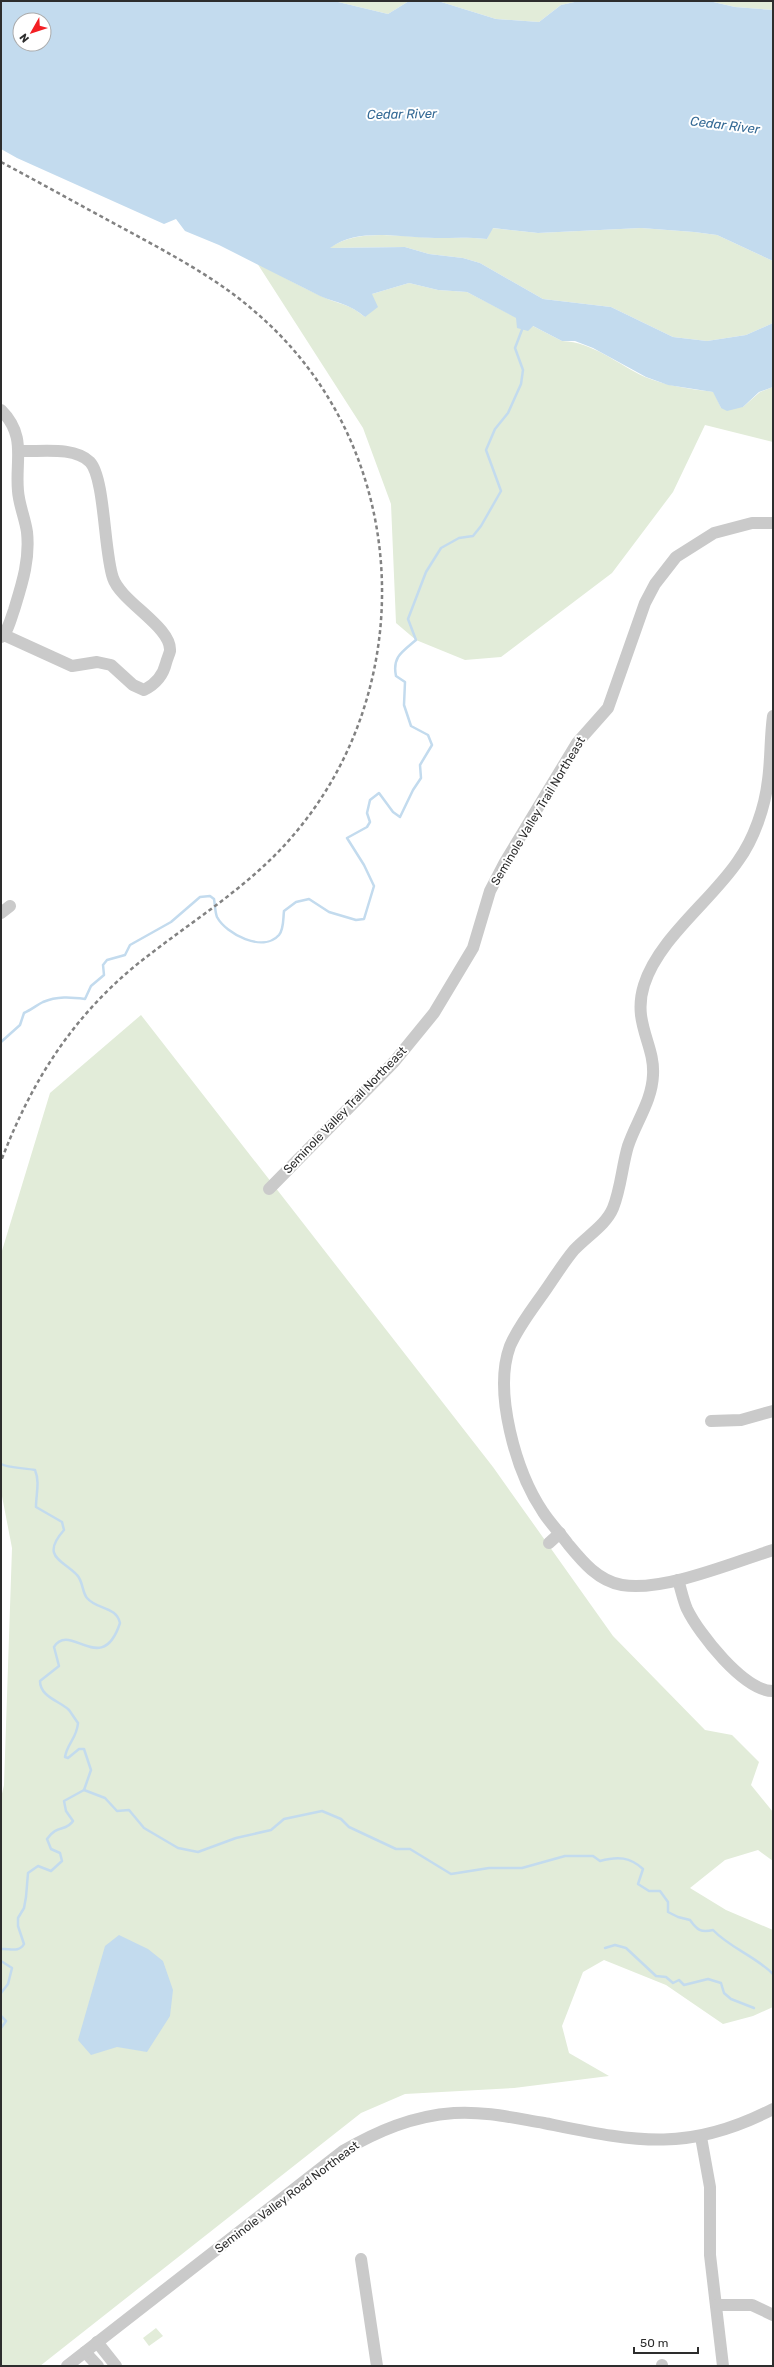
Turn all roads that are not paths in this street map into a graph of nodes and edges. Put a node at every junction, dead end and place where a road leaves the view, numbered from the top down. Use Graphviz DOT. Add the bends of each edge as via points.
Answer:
graph roads {
  1 [pos="1,410"];
  2 [pos="20,452"];
  3 [pos="773,523"];
  4 [pos="2,636"];
  5 [pos="773,716"];
  6 [pos="269,1189"];
  7 [pos="773,1411"];
  8 [pos="711,1421"];
  9 [pos="560,1533"];
  10 [pos="549,1543"];
  11 [pos="773,1550"];
  12 [pos="678,1580"];
  13 [pos="773,1691"];
  14 [pos="773,2109"];
  15 [pos="701,2137"];
  16 [pos="361,2259"];
  17 [pos="716,2305"];
  18 [pos="773,2315"];
  19 [pos="97,2342"];
  20 [pos="85,2352"];
  21 [pos="67,2366"];
  22 [pos="98,2366"];
  23 [pos="116,2366"];
  24 [pos="377,2366"];
  25 [pos="723,2366"];
  1 -- 2 [label="street" via="14,430"];
  2 -- 4 [label="street" via="17,484 27,535 27,558 25,576"];
  2 -- 4 [label="street" via="73,453 91,462 99,482 113,579 125,597 166,637 170,650 164,670 155,684 144,690 133,685 111,665 97,662 72,666"];
  3 -- 6 [label="street, Seminole Valley Trail Northeast" via="752,523 714,532 676,557 655,584 645,603 608,708 577,743 505,862 490,891 473,948 434,1012 394,1062"];
  5 -- 9 [label="street" via="768,783 757,825 739,860 662,950 650,969 644,986 640,1005 642,1026 653,1072 651,1092 629,1143 612,1210 573,1252 518,1329 503,1371 503,1397 527,1483 542,1511"];
  7 -- 8 [label="street" via="741,1420"];
  9 -- 10 [label="street"];
  9 -- 12 [label="street" via="582,1561 599,1575 618,1584 641,1587"];
  11 -- 12 [label="street"];
  12 -- 13 [label="street" via="687,1609 695,1623 737,1674 754,1686"];
  14 -- 15 [label="street, Seminole Valley Road Northeast" via="749,2121"];
  15 -- 17 [label="street" via="710,2187 710,2255"];
  15 -- 19 [label="street, Seminole Valley Road Northeast" via="658,2140 620,2138 494,2114 454,2113 402,2122 343,2151"];
  16 -- 24 [label="street"];
  17 -- 18 [label="street" via="752,2305"];
  17 -- 25 [label="street"];
  19 -- 20 [label="street, Seminole Valley Road Northeast"];
  19 -- 23 [label="street"];
  20 -- 21 [label="street, Seminole Valley Road Northeast"];
  20 -- 22 [label="street"];
}
